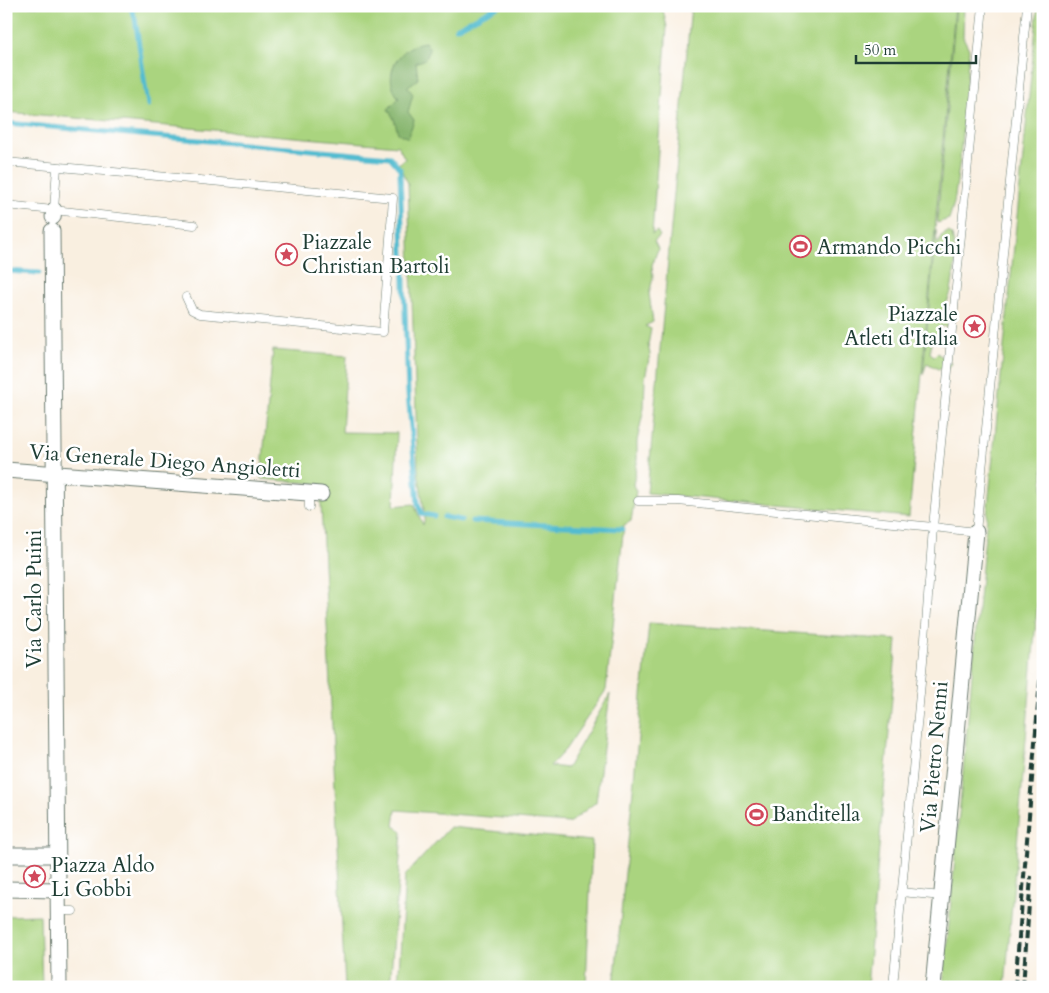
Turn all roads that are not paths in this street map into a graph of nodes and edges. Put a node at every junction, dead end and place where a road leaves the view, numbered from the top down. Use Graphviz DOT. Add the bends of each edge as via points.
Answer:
graph roads {
  1 [pos="982,6"];
  2 [pos="1028,6"];
  3 [pos="6,162"];
  4 [pos="57,167"];
  5 [pos="6,205"];
  6 [pos="53,220"];
  7 [pos="194,225"];
  8 [pos="186,297"];
  9 [pos="6,470"];
  10 [pos="54,474"];
  11 [pos="313,498"];
  12 [pos="638,501"];
  13 [pos="933,527"];
  14 [pos="976,532"];
  15 [pos="6,855"];
  16 [pos="57,855"];
  17 [pos="6,889"];
  18 [pos="57,890"];
  19 [pos="902,892"];
  20 [pos="942,896"];
  21 [pos="73,910"];
  22 [pos="58,911"];
  23 [pos="59,987"];
  24 [pos="893,987"];
  25 [pos="933,987"];
  1 -- 13 [label="lane"];
  2 -- 14 [label="lane"];
  3 -- 4 [label="lane"];
  4 -- 6 [label="lane"];
  4 -- 8 [label="lane" via="393,198 383,332 200,314 192,310"];
  5 -- 6 [label="lane"];
  6 -- 7 [label="lane"];
  6 -- 10 [label="street, Via Carlo Puini"];
  9 -- 10 [label="street, Via Generale Diego Angioletti"];
  10 -- 11 [label="street, Via Generale Diego Angioletti"];
  10 -- 16 [label="street, Via Carlo Puini"];
  12 -- 13 [label="lane" via="678,501"];
  13 -- 14 [label="lane"];
  13 -- 19 [label="lane"];
  14 -- 20 [label="street, Via Pietro Nenni"];
  15 -- 16 [label="street"];
  16 -- 18 [label="street, Via Carlo Puini"];
  17 -- 18 [label="street"];
  18 -- 22 [label="street, Via Carlo Puini"];
  19 -- 20 [label="lane"];
  19 -- 24 [label="lane"];
  20 -- 25 [label="street, Via Pietro Nenni"];
  21 -- 22 [label="lane"];
  22 -- 23 [label="street, Via Carlo Puini"];
}
